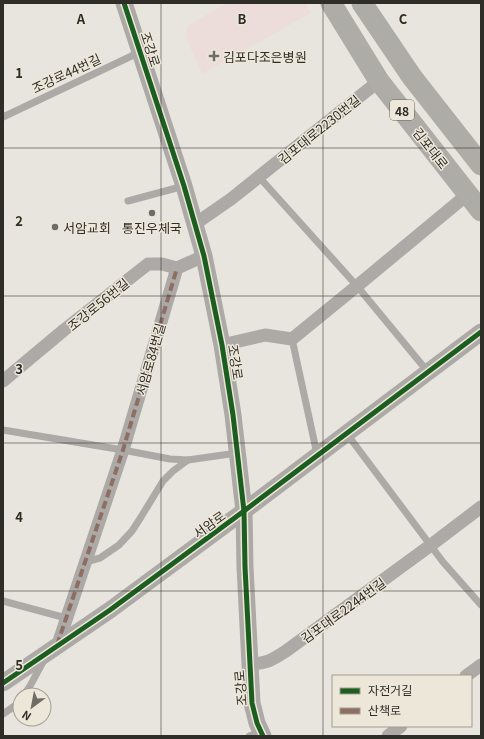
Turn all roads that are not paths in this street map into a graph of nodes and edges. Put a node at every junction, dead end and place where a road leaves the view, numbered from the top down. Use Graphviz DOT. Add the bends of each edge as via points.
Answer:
graph roads {
  1 [pos="124,3"];
  2 [pos="331,3"];
  3 [pos="362,3"];
  4 [pos="140,52"];
  5 [pos="379,81"];
  6 [pos="3,117"];
  7 [pos="481,165"];
  8 [pos="259,177"];
  9 [pos="184,186"];
  10 [pos="468,194"];
  11 [pos="128,201"];
  12 [pos="481,211"];
  13 [pos="195,224"];
  14 [pos="204,256"];
  15 [pos="177,268"];
  16 [pos="357,286"];
  17 [pos="481,332"];
  18 [pos="292,339"];
  19 [pos="222,345"];
  20 [pos="428,372"];
  21 [pos="3,381"];
  22 [pos="3,430"];
  23 [pos="347,433"];
  24 [pos="123,450"];
  25 [pos="237,453"];
  26 [pos="318,455"];
  27 [pos="188,460"];
  28 [pos="481,507"];
  29 [pos="244,512"];
  30 [pos="431,545"];
  31 [pos="85,562"];
  32 [pos="3,601"];
  33 [pos="481,605"];
  34 [pos="66,618"];
  35 [pos="52,650"];
  36 [pos="249,664"];
  37 [pos="481,665"];
  38 [pos="467,675"];
  39 [pos="3,684"];
  40 [pos="29,687"];
  41 [pos="12,708"];
  42 [pos="3,714"];
  43 [pos="400,727"];
  44 [pos="258,735"];
  45 [pos="388,736"];
  1 -- 4 [label="street, 조강로"];
  2 -- 5 [label="main road, 김포대로 / 48"];
  3 -- 7 [label="main road, 48" via="412,77"];
  4 -- 6 [label="lane, 조강로44번길"];
  4 -- 9 [label="street, 조강로"];
  5 -- 8 [label="street, 김포대로2230번길"];
  5 -- 10 [label="main road, 김포대로 / 48"];
  8 -- 13 [label="street, 김포대로2230번길"];
  8 -- 16 [label="lane"];
  9 -- 11 [label="lane"];
  9 -- 13 [label="street, 조강로"];
  10 -- 12 [label="main road, 김포대로 / 48"];
  10 -- 16 [label="street"];
  13 -- 14 [label="street, 조강로"];
  14 -- 15 [label="street"];
  14 -- 19 [label="street, 조강로"];
  15 -- 21 [label="street, 조강로56번길" via="148,264"];
  15 -- 24 [label="street, 서암로84번길"];
  16 -- 18 [label="street"];
  16 -- 20 [label="lane"];
  17 -- 20 [label="street, 서암로"];
  18 -- 19 [label="street" via="265,335"];
  18 -- 26 [label="lane"];
  19 -- 25 [label="street, 조강로"];
  20 -- 23 [label="street, 서암로"];
  22 -- 24 [label="lane"];
  23 -- 26 [label="street, 서암로"];
  23 -- 30 [label="lane"];
  24 -- 27 [label="lane"];
  24 -- 31 [label="street, 서암로84번길"];
  25 -- 27 [label="lane"];
  25 -- 29 [label="street, 조강로"];
  26 -- 29 [label="street, 서암로"];
  27 -- 31 [label="lane" via="164,481 132,531 119,545 100,558"];
  28 -- 30 [label="street, 김포대로2244번길"];
  29 -- 35 [label="street, 서암로"];
  29 -- 36 [label="street, 조강로"];
  30 -- 33 [label="lane"];
  30 -- 36 [label="street, 김포대로2244번길" via="286,651 266,663"];
  31 -- 34 [label="street, 서암로84번길"];
  32 -- 34 [label="lane"];
  34 -- 35 [label="street, 서암로84번길"];
  35 -- 39 [label="street, 서암로"];
  35 -- 40 [label="lane"];
  36 -- 44 [label="street, 조강로"];
  37 -- 38 [label="street"];
  41 -- 42 [label="lane"];
  43 -- 45 [label="street"];
}
